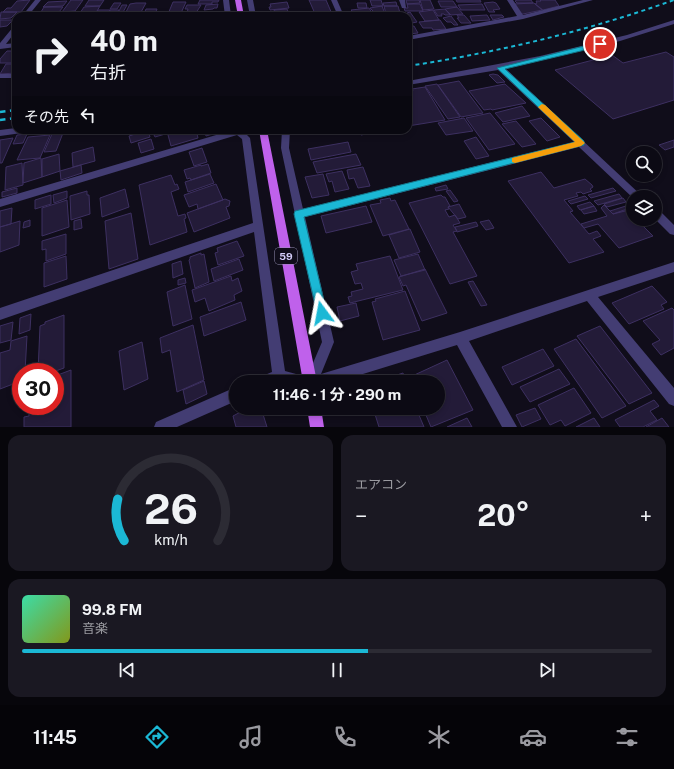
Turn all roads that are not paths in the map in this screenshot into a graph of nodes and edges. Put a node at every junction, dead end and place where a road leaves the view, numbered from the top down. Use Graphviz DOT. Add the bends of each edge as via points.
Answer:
graph roads {
  1 [pos="38,0"];
  2 [pos="226,0"];
  3 [pos="238,0"];
  4 [pos="250,0"];
  5 [pos="334,0"];
  6 [pos="402,0"];
  7 [pos="510,0"];
  8 [pos="590,0"];
  9 [pos="404,7"];
  10 [pos="28,12"];
  11 [pos="228,12"];
  12 [pos="240,12"];
  13 [pos="253,12"];
  14 [pos="339,12"];
  15 [pos="521,17"];
  16 [pos="674,22"];
  17 [pos="12,32"];
  18 [pos="412,37"];
  19 [pos="1,46"];
  20 [pos="12,46"];
  21 [pos="500,68"];
  22 [pos="0,76"];
  23 [pos="12,76"];
  24 [pos="412,82"];
  25 [pos="12,131"];
  26 [pos="0,133"];
  27 [pos="228,134"];
  28 [pos="241,134"];
  29 [pos="264,134"];
  30 [pos="286,134"];
  31 [pos="581,143"];
  32 [pos="631,190"];
  33 [pos="0,203"];
  34 [pos="299,214"];
  35 [pos="662,220"];
  36 [pos="258,226"];
  37 [pos="674,231"];
  38 [pos="674,267"];
  39 [pos="590,295"];
  40 [pos="0,314"];
  41 [pos="460,338"];
  42 [pos="279,375"];
  43 [pos="309,375"];
  44 [pos="313,375"];
  45 [pos="339,375"];
  46 [pos="229,397"];
  47 [pos="674,399"];
  48 [pos="315,415"];
  49 [pos="161,427"];
  50 [pos="317,427"];
  51 [pos="510,427"];
  1 -- 10 [label="street"];
  2 -- 11 [label="street"];
  3 -- 12 [label="main road"];
  4 -- 13 [label="street"];
  5 -- 14 [label="street"];
  6 -- 9 [label="lane"];
  7 -- 15 [label="street"];
  8 -- 15 [label="street"];
  15 -- 18 [label="street"];
  16 -- 21 [label="street" via="627,38"];
  17 -- 19 [label="street"];
  19 -- 20 [label="street"];
  21 -- 24 [label="street"];
  21 -- 31 [label="street"];
  22 -- 23 [label="street"];
  25 -- 26 [label="street"];
  27 -- 33 [label="street"];
  28 -- 36 [label="street" via="246,138"];
  29 -- 43 [label="main road, 59"];
  30 -- 34 [label="street" via="285,148"];
  31 -- 32 [label="street"];
  31 -- 34 [label="street"];
  34 -- 44 [label="street" via="328,342"];
  35 -- 37 [label="street"];
  36 -- 40 [label="street"];
  36 -- 42 [label="street"];
  38 -- 39 [label="street"];
  39 -- 41 [label="street"];
  39 -- 47 [label="street"];
  41 -- 45 [label="street"];
  41 -- 51 [label="street"];
  46 -- 49 [label="street"];
  48 -- 50 [label="main road"];
}
